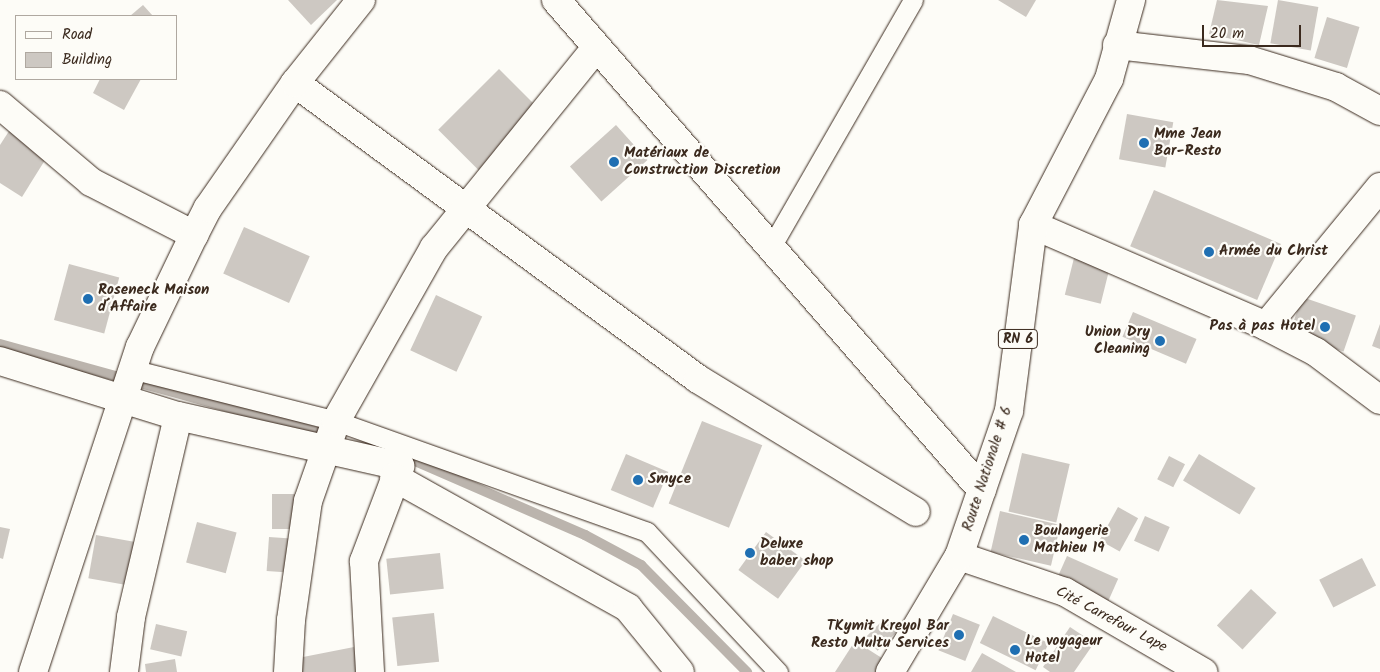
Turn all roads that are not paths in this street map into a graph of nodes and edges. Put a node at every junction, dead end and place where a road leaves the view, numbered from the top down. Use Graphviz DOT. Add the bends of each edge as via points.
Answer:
graph roads {
  1 [pos="361,0"];
  2 [pos="556,0"];
  3 [pos="913,0"];
  4 [pos="1131,0"];
  5 [pos="1117,45"];
  6 [pos="596,48"];
  7 [pos="295,83"];
  8 [pos="0,105"];
  9 [pos="1380,111"];
  10 [pos="1380,187"];
  11 [pos="466,210"];
  12 [pos="1032,225"];
  13 [pos="194,235"];
  14 [pos="771,247"];
  15 [pos="1266,326"];
  16 [pos="0,361"];
  17 [pos="127,383"];
  18 [pos="1380,400"];
  19 [pos="178,416"];
  20 [pos="330,435"];
  21 [pos="394,477"];
  22 [pos="982,490"];
  23 [pos="916,512"];
  24 [pos="959,556"];
  25 [pos="33,672"];
  26 [pos="124,672"];
  27 [pos="288,672"];
  28 [pos="370,672"];
  29 [pos="680,672"];
  30 [pos="778,672"];
  31 [pos="890,672"];
  32 [pos="1203,672"];
  1 -- 7 [label="street"];
  2 -- 6 [label="street"];
  3 -- 14 [label="lane"];
  4 -- 5 [label="street, Route Nationale # 6 / RN 6"];
  5 -- 9 [label="street" via="1249,60 1336,88"];
  5 -- 12 [label="street, Route Nationale # 6 / RN 6" via="1109,79"];
  6 -- 11 [label="street"];
  6 -- 14 [label="street"];
  7 -- 11 [label="street"];
  7 -- 13 [label="street" via="208,208"];
  8 -- 13 [label="street" via="91,182"];
  10 -- 15 [label="street"];
  11 -- 20 [label="street" via="434,248"];
  11 -- 23 [label="street" via="698,379"];
  12 -- 15 [label="street"];
  12 -- 22 [label="street, Route Nationale # 6 / RN 6" via="1009,412"];
  13 -- 17 [label="street"];
  14 -- 22 [label="street"];
  15 -- 18 [label="street" via="1316,352"];
  16 -- 17 [label="street"];
  17 -- 19 [label="street"];
  17 -- 20 [label="lane"];
  17 -- 25 [label="street"];
  19 -- 20 [label="street"];
  19 -- 26 [label="street" via="131,617"];
  20 -- 21 [label="street" via="400,466"];
  20 -- 27 [label="street" via="308,502 290,620"];
  20 -- 30 [label="lane" via="647,532"];
  21 -- 28 [label="street" via="364,560"];
  21 -- 29 [label="street" via="628,608"];
  22 -- 24 [label="street, Route Nationale # 6 / RN 6"];
  24 -- 31 [label="street, Route Nationale # 6 / RN 6"];
  24 -- 32 [label="street, Cité Carrefour Lape" via="1065,592"];
}
